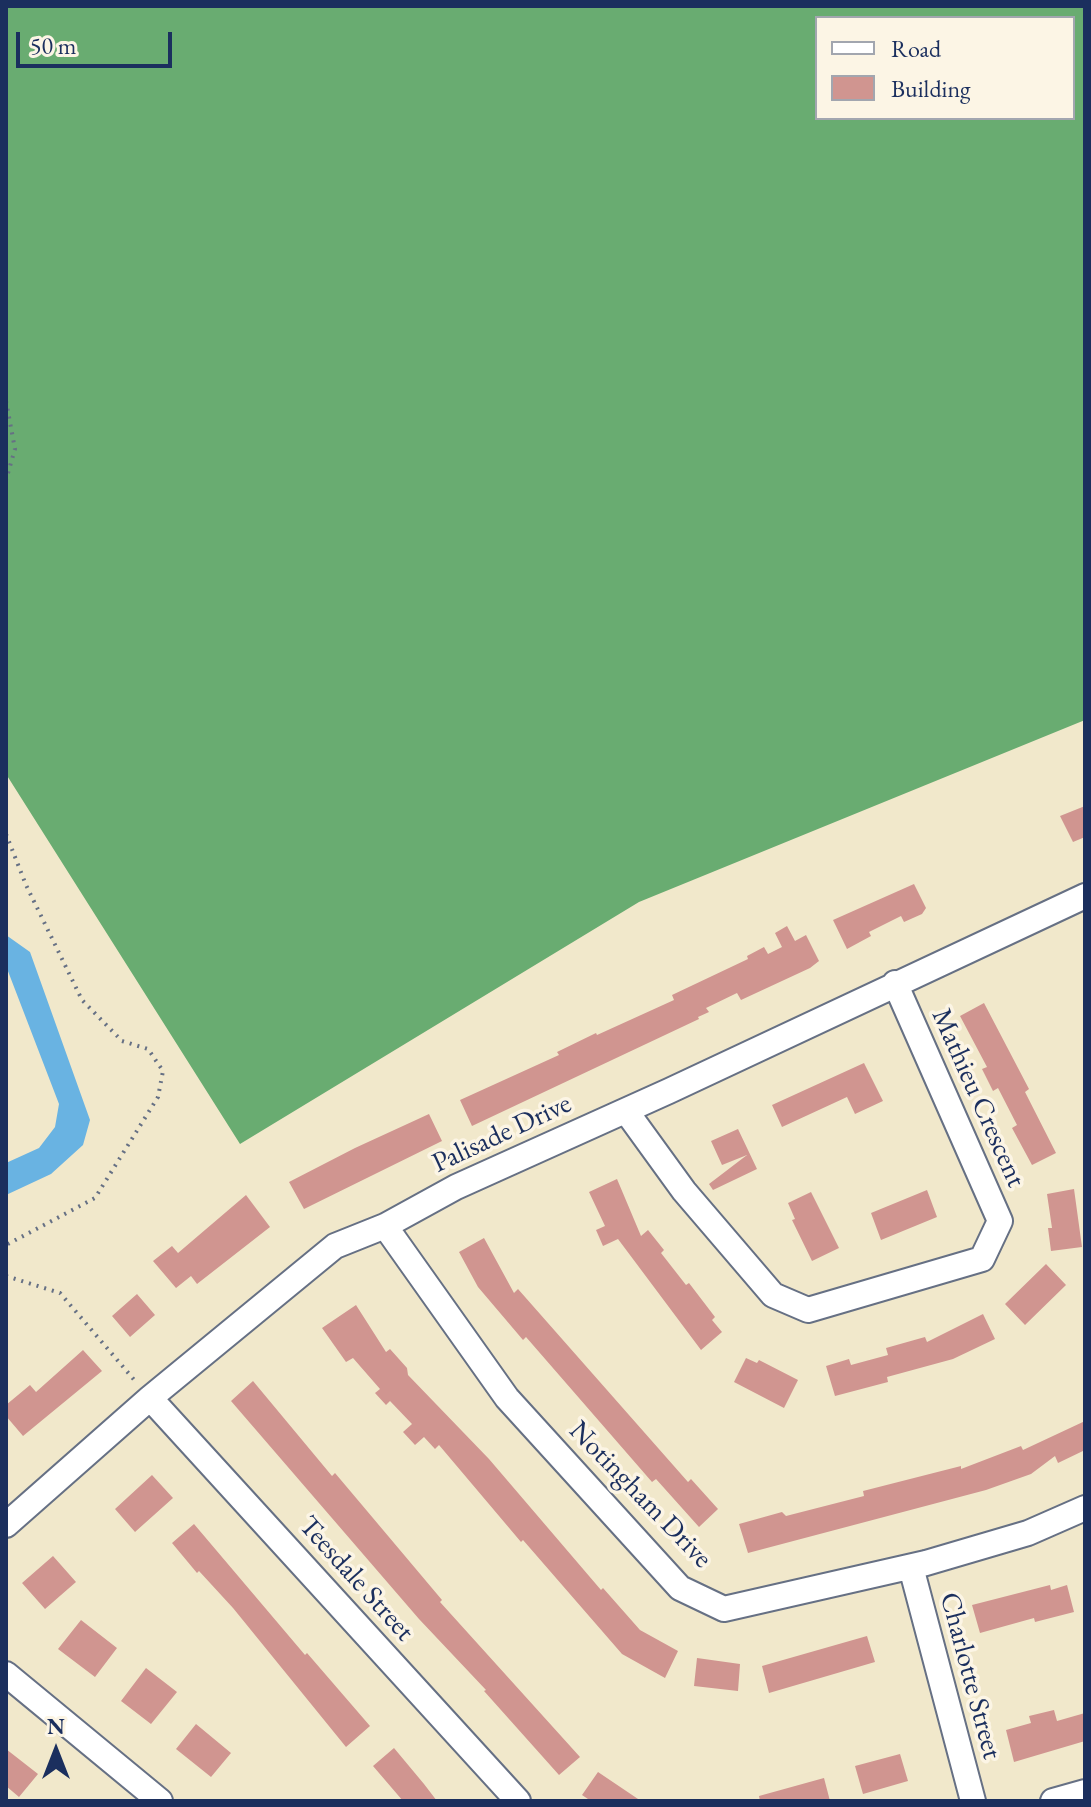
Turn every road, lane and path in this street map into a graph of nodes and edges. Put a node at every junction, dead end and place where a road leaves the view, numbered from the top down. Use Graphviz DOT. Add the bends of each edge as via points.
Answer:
graph roads {
  1 [pos="6,401"];
  2 [pos="6,480"];
  3 [pos="6,834"];
  4 [pos="1085,896"];
  5 [pos="895,983"];
  6 [pos="626,1111"];
  7 [pos="385,1226"];
  8 [pos="6,1245"];
  9 [pos="6,1276"];
  10 [pos="150,1398"];
  11 [pos="1085,1508"];
  12 [pos="6,1525"];
  13 [pos="911,1567"];
  14 [pos="6,1674"];
  15 [pos="1085,1792"];
  16 [pos="160,1801"];
  17 [pos="518,1801"];
  18 [pos="973,1801"];
  19 [pos="1053,1801"];
  1 -- 2 [label="path" via="15,449"];
  3 -- 8 [label="path" via="82,1000 122,1041 148,1049 163,1071 158,1097 95,1198"];
  4 -- 5 [label="street, Palisade Drive"];
  5 -- 6 [label="street, Palisade Drive"];
  5 -- 6 [label="street, Mathieu Crescent" via="1000,1221 982,1259 808,1310 773,1295 684,1191"];
  6 -- 7 [label="street, Palisade Drive" via="456,1187"];
  7 -- 10 [label="street, Palisade Drive" via="335,1246"];
  7 -- 13 [label="street, Notingham Drive" via="507,1398 680,1588 724,1609"];
  9 -- 10 [label="path" via="60,1293"];
  10 -- 12 [label="street, Palisade Drive"];
  10 -- 17 [label="street, Teesdale Street"];
  11 -- 13 [label="street, Notingham Drive" via="1028,1533"];
  13 -- 18 [label="street, Charlotte Street"];
  14 -- 16 [label="street"];
  15 -- 19 [label="street"];
}
